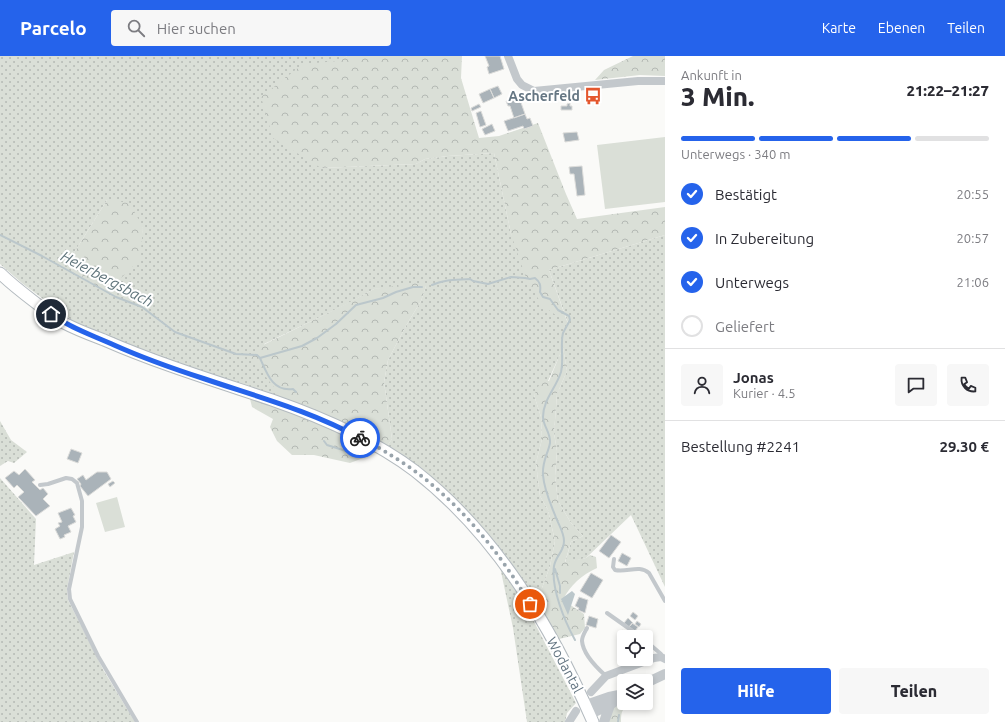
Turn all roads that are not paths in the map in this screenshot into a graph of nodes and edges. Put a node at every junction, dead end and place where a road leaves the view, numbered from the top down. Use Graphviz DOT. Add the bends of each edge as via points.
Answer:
graph roads {
  1 [pos="508,56"];
  2 [pos="665,81"];
  3 [pos="0,273"];
  4 [pos="40,485"];
  5 [pos="614,559"];
  6 [pos="665,601"];
  7 [pos="607,613"];
  8 [pos="587,628"];
  9 [pos="631,630"];
  10 [pos="653,646"];
  11 [pos="663,658"];
  12 [pos="665,674"];
  13 [pos="606,676"];
  14 [pos="653,680"];
  15 [pos="591,692"];
  16 [pos="617,695"];
  17 [pos="617,700"];
  18 [pos="610,705"];
  19 [pos="586,713"];
  20 [pos="138,722"];
  21 [pos="569,722"];
  22 [pos="604,722"];
  1 -- 2 [label="street" via="517,79 522,85 534,91 638,80"];
  3 -- 19 [label="main road, Wodantal" via="14,287 63,323 132,353 325,420 393,456 414,471 440,492 496,552 547,631"];
  4 -- 20 [label="lane" via="66,478 77,483 82,501 82,527 69,588 70,599 98,656"];
  5 -- 6 [label="lane" via="615,570 646,570"];
  7 -- 9 [label="lane"];
  8 -- 13 [label="lane" via="582,641 595,665"];
  10 -- 11 [label="lane"];
  11 -- 13 [label="street" via="654,658"];
  12 -- 14 [label="street"];
  13 -- 15 [label="street"];
  16 -- 19 [label="street" via="609,697"];
  17 -- 18 [label="street"];
  18 -- 19 [label="street"];
  18 -- 22 [label="street"];
  19 -- 21 [label="street"];
}
